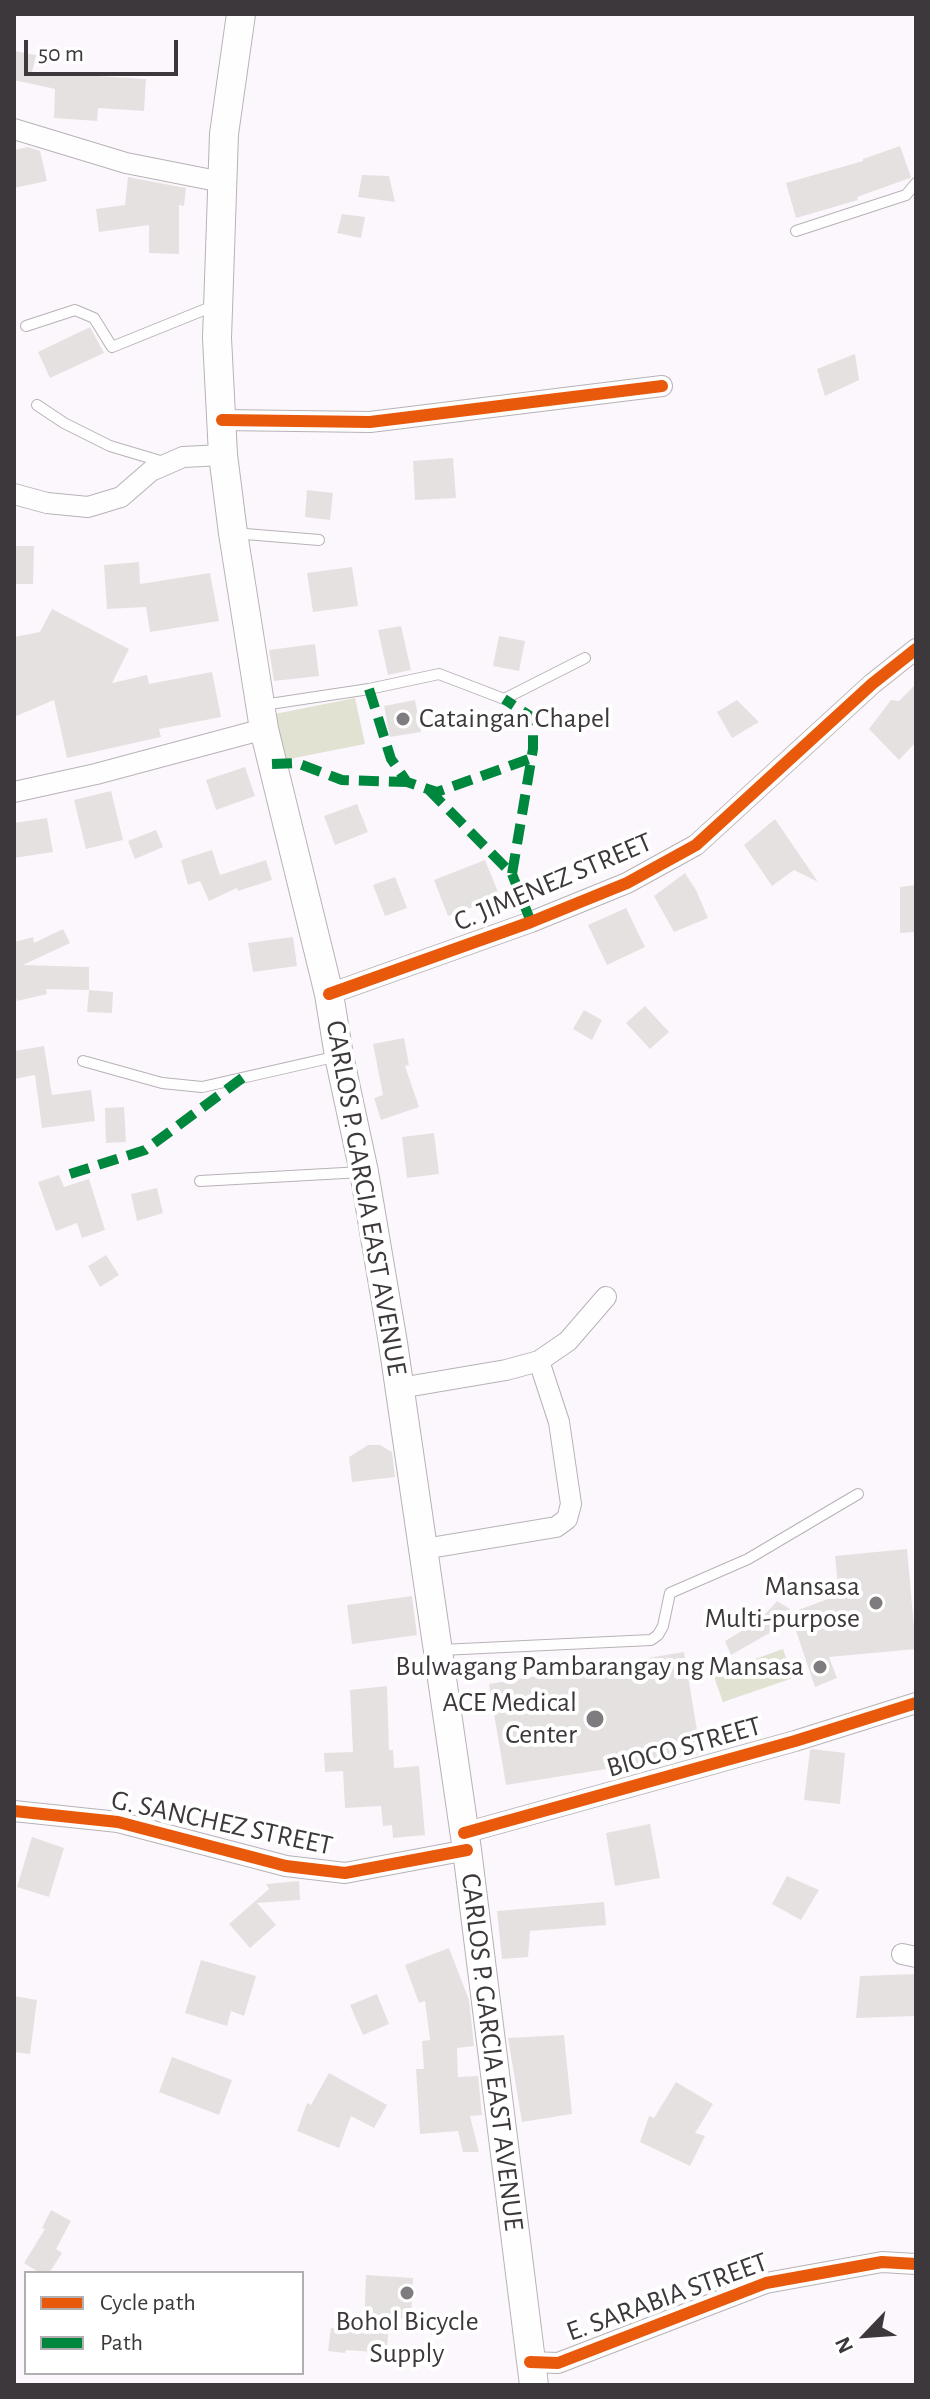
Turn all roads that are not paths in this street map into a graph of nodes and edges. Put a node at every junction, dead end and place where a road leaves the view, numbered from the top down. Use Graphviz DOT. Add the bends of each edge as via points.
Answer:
graph roads {
  1 [pos="241,14"];
  2 [pos="14,129"];
  3 [pos="222,182"];
  4 [pos="916,183"];
  5 [pos="796,231"];
  6 [pos="219,304"];
  7 [pos="26,326"];
  8 [pos="662,386"];
  9 [pos="37,405"];
  10 [pos="222,420"];
  11 [pos="223,455"];
  12 [pos="169,463"];
  13 [pos="14,494"];
  14 [pos="233,533"];
  15 [pos="319,540"];
  16 [pos="916,649"];
  17 [pos="585,658"];
  18 [pos="263,717"];
  19 [pos="14,792"];
  20 [pos="329,994"];
  21 [pos="339,1056"];
  22 [pos="83,1061"];
  23 [pos="364,1172"];
  24 [pos="200,1181"];
  25 [pos="606,1297"];
  26 [pos="539,1361"];
  27 [pos="400,1388"];
  28 [pos="858,1494"];
  29 [pos="424,1549"];
  30 [pos="439,1650"];
  31 [pos="916,1703"];
  32 [pos="14,1811"];
  33 [pos="466,1841"];
  34 [pos="916,2264"];
  35 [pos="532,2373"];
  1 -- 3 [label="main road, CARLOS P. GARCIA EAST AVENUE"];
  2 -- 3 [label="street" via="126,163"];
  3 -- 6 [label="main road, CARLOS P. GARCIA EAST AVENUE"];
  4 -- 5 [label="lane" via="906,195"];
  6 -- 7 [label="lane" via="112,347 94,318 75,310"];
  6 -- 10 [label="main road, CARLOS P. GARCIA EAST AVENUE"];
  8 -- 10 [label="street" via="370,422"];
  9 -- 12 [label="lane" via="110,446"];
  10 -- 11 [label="main road, CARLOS P. GARCIA EAST AVENUE"];
  11 -- 12 [label="street"];
  11 -- 14 [label="main road, CARLOS P. GARCIA EAST AVENUE"];
  12 -- 13 [label="street" via="121,497 88,507"];
  14 -- 15 [label="lane"];
  14 -- 18 [label="main road, CARLOS P. GARCIA EAST AVENUE"];
  16 -- 20 [label="street, C. JIMENEZ STREET" via="696,845 627,883 531,922"];
  17 -- 18 [label="lane" via="504,699 439,674"];
  18 -- 19 [label="street" via="96,774"];
  18 -- 20 [label="main road, CARLOS P. GARCIA EAST AVENUE"];
  20 -- 21 [label="main road, CARLOS P. GARCIA EAST AVENUE"];
  21 -- 22 [label="lane" via="202,1087 162,1083"];
  21 -- 23 [label="main road, CARLOS P. GARCIA EAST AVENUE"];
  23 -- 24 [label="lane"];
  23 -- 27 [label="main road, CARLOS P. GARCIA EAST AVENUE"];
  25 -- 26 [label="street" via="568,1341"];
  26 -- 27 [label="street"];
  26 -- 29 [label="street" via="559,1422 571,1504 567,1519 556,1527"];
  27 -- 29 [label="main road, CARLOS P. GARCIA EAST AVENUE"];
  28 -- 30 [label="lane" via="748,1559 670,1593 663,1626 651,1640"];
  29 -- 30 [label="main road, CARLOS P. GARCIA EAST AVENUE"];
  30 -- 33 [label="main road, CARLOS P. GARCIA EAST AVENUE"];
  31 -- 33 [label="street, BIOCO STREET"];
  32 -- 33 [label="street, G. SANCHEZ STREET" via="118,1822 286,1866 345,1873"];
  33 -- 35 [label="main road, CARLOS P. GARCIA EAST AVENUE"];
  34 -- 35 [label="street, E. SARABIA STREET" via="882,2262 766,2283"];
}
